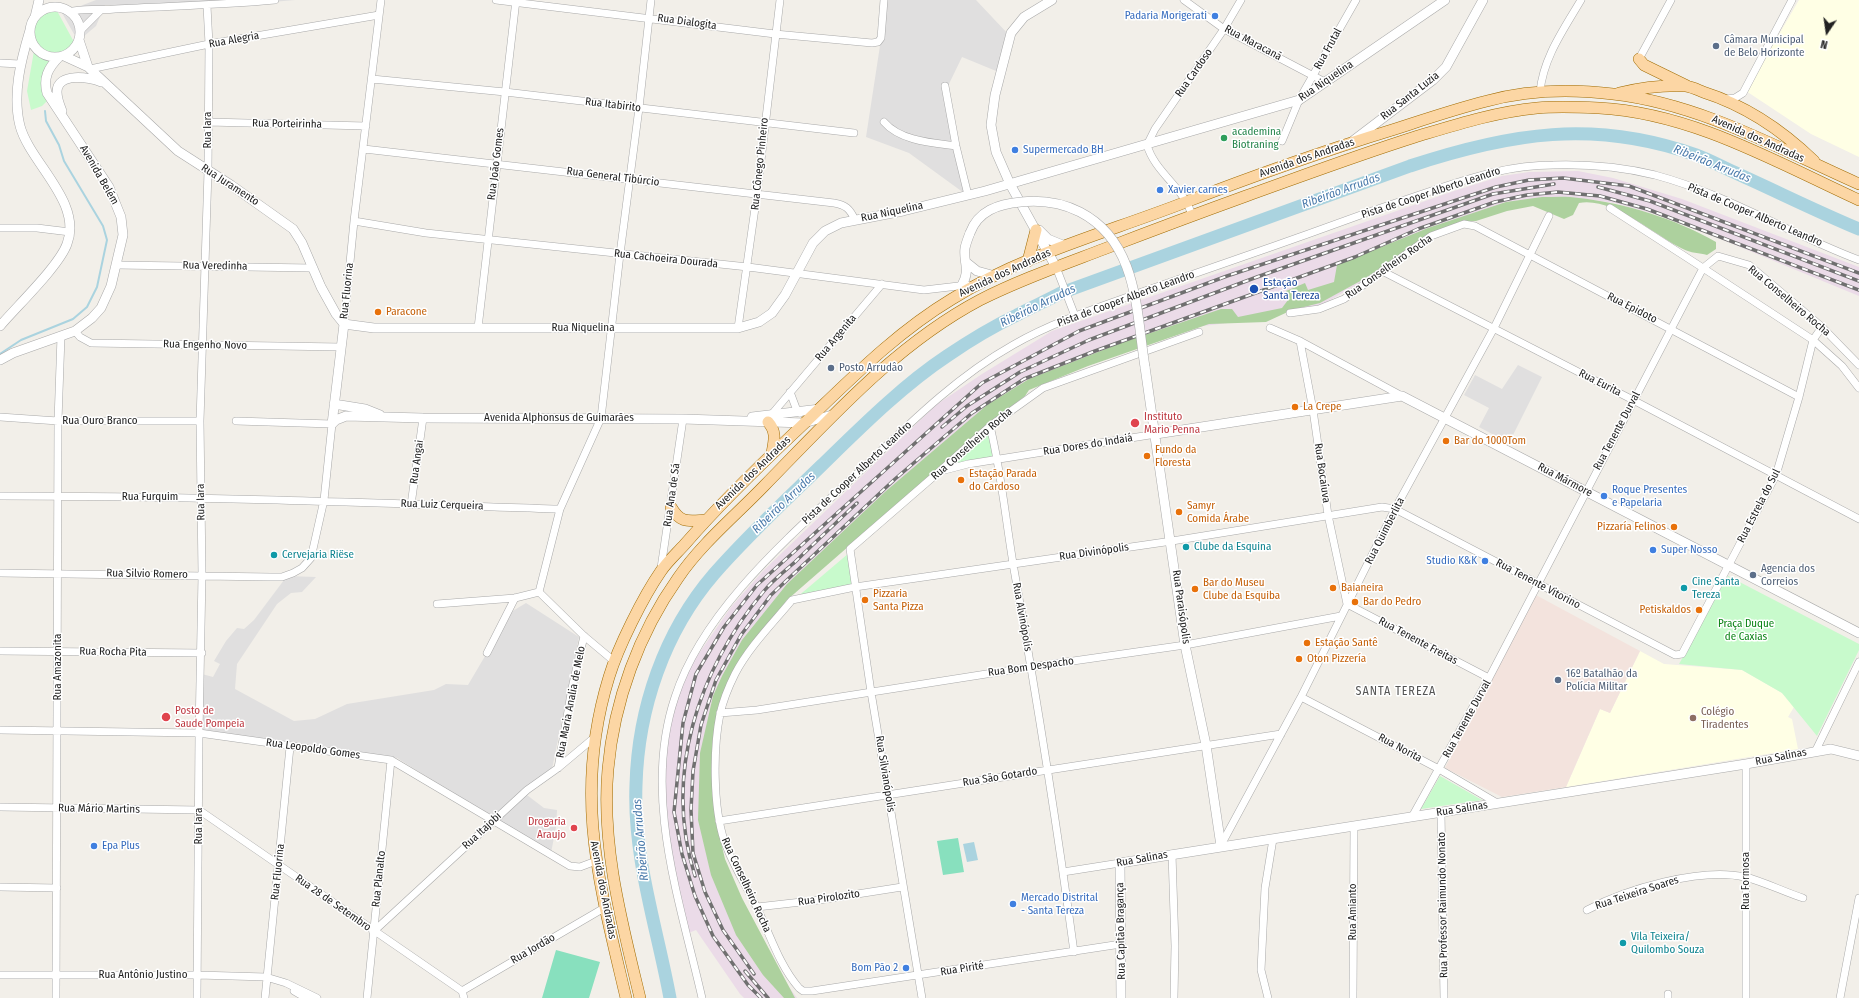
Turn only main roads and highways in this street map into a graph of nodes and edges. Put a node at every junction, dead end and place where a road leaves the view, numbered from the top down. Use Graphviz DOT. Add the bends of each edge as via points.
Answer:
graph roads {
  1 [pos="1639,59"];
  2 [pos="1687,86"];
  3 [pos="1615,94"];
  4 [pos="1820,167"];
  5 [pos="1859,184"];
  6 [pos="1859,200"];
  7 [pos="1035,228"];
  8 [pos="1028,261"];
  9 [pos="962,285"];
  10 [pos="954,298"];
  11 [pos="770,418"];
  12 [pos="772,453"];
  13 [pos="671,507"];
  14 [pos="706,520"];
  15 [pos="661,572"];
  16 [pos="653,618"];
  17 [pos="619,905"];
  18 [pos="604,908"];
  19 [pos="626,998"];
  20 [pos="640,998"];
  1 -- 2 [label="main road" via="1644,65"];
  2 -- 3 [label="main road" via="1634,89"];
  2 -- 4 [label="main road" via="1726,99 1798,146"];
  3 -- 4 [label="main road, Avenida dos Andradas" via="1671,105 1724,123"];
  3 -- 8 [label="main road, Avenida dos Andradas" via="1540,92 1486,101 1351,142"];
  4 -- 5 [label="main road, Avenida dos Andradas"];
  6 -- 16 [label="main road, Avenida dos Andradas" via="1752,150 1683,124 1626,110 1539,107 1483,117 1374,150 1056,267 980,300 925,335 879,372 836,413 707,544 679,575"];
  7 -- 8 [label="main road"];
  8 -- 10 [label="main road, Avenida dos Andradas"];
  9 -- 10 [label="main road"];
  10 -- 12 [label="main road, Avenida dos Andradas" via="903,333"];
  11 -- 12 [label="main road" via="775,435"];
  12 -- 14 [label="main road, Avenida dos Andradas"];
  13 -- 14 [label="main road" via="682,520"];
  14 -- 15 [label="main road, Avenida dos Andradas"];
  15 -- 16 [label="main road"];
  15 -- 18 [label="main road, Avenida dos Andradas" via="634,620 610,674 595,737 591,794 596,861"];
  16 -- 17 [label="main road, Avenida dos Andradas" via="631,667 612,739 608,767 606,815 610,858"];
  17 -- 18 [label="main road" via="610,903"];
  17 -- 20 [label="main road, Avenida dos Andradas"];
  18 -- 19 [label="main road, Avenida dos Andradas"];
}
